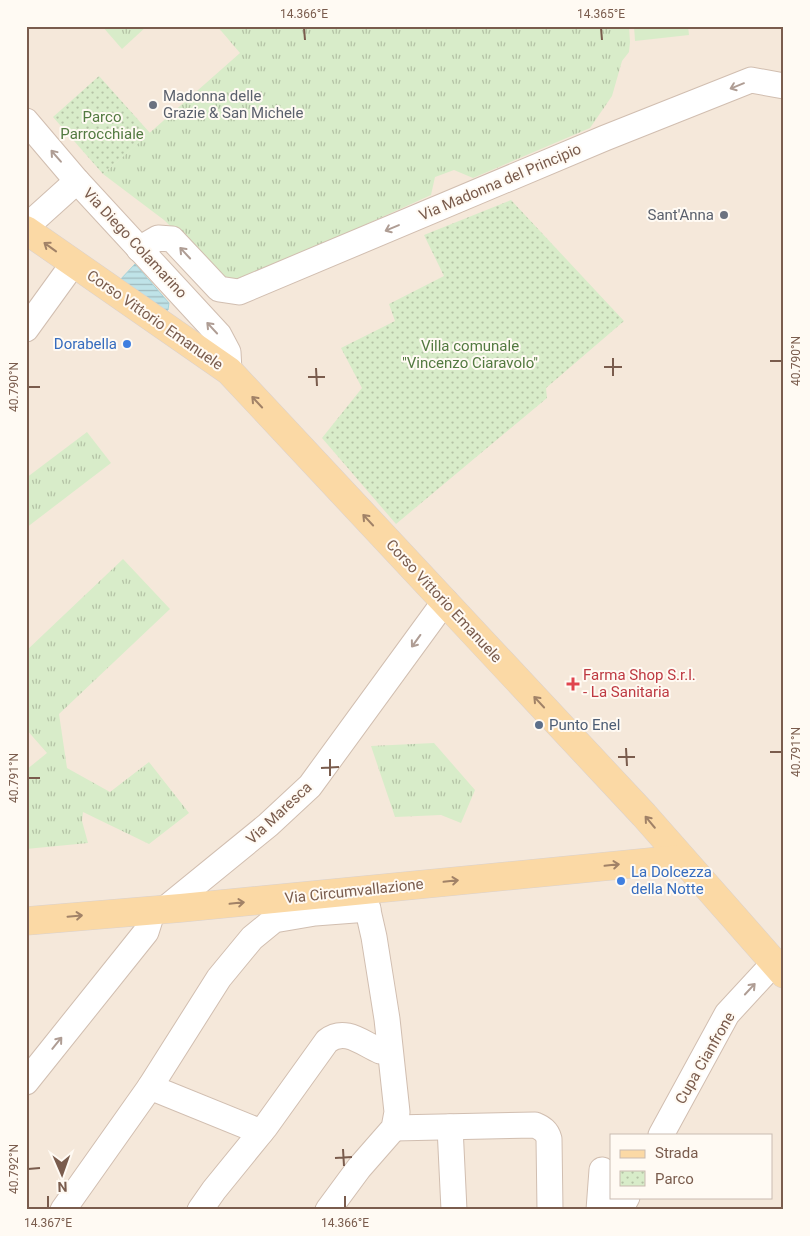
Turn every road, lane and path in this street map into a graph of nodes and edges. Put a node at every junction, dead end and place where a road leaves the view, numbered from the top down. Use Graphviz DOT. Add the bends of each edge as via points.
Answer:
graph roads {
  1 [pos="784,86"];
  2 [pos="26,122"];
  3 [pos="77,181"];
  4 [pos="26,229"];
  5 [pos="139,249"];
  6 [pos="73,264"];
  7 [pos="26,329"];
  8 [pos="228,371"];
  9 [pos="445,601"];
  10 [pos="681,859"];
  11 [pos="366,899"];
  12 [pos="159,909"];
  13 [pos="26,921"];
  14 [pos="779,969"];
  15 [pos="380,1051"];
  16 [pos="26,1082"];
  17 [pos="150,1087"];
  18 [pos="450,1127"];
  19 [pos="394,1128"];
  20 [pos="261,1132"];
  21 [pos="662,1134"];
  22 [pos="602,1170"];
  23 [pos="626,1198"];
  24 [pos="63,1210"];
  25 [pos="200,1210"];
  26 [pos="328,1210"];
  27 [pos="454,1210"];
  28 [pos="550,1210"];
  29 [pos="599,1210"];
  30 [pos="620,1210"];
  1 -- 5 [label="street, Via Madonna del Principio, one-way" via="751,80 239,292 219,289 172,239 158,238"];
  3 -- 2 [label="street, Via Diego Colamarino, one-way"];
  3 -- 4 [label="street"];
  3 -- 5 [label="street, Via Diego Colamarino"];
  6 -- 4 [label="main road, Corso Vittorio Emanuele, one-way"];
  8 -- 5 [label="street, Via Diego Colamarino, one-way" via="228,352 219,335"];
  6 -- 7 [label="street"];
  6 -- 8 [label="main road, Corso Vittorio Emanuele"];
  9 -- 8 [label="main road, Corso Vittorio Emanuele, one-way"];
  10 -- 9 [label="main road, Corso Vittorio Emanuele, one-way"];
  9 -- 12 [label="street, Via Maresca, one-way" via="310,786 268,826"];
  11 -- 10 [label="main road, Via Circumvallazione, one-way"];
  10 -- 14 [label="main road, Corso Vittorio Emanuele"];
  12 -- 11 [label="main road, Via Circumvallazione, one-way"];
  11 -- 17 [label="street" via="289,916 266,925 219,978"];
  11 -- 19 [label="street" via="389,1036 397,1112"];
  13 -- 12 [label="main road, Via Circumvallazione, one-way"];
  16 -- 12 [label="street, one-way" via="146,932"];
  21 -- 14 [label="street, Cupa Cianfrone, one-way" via="727,1014"];
  15 -- 20 [label="street" via="346,1035 335,1034"];
  17 -- 20 [label="street"];
  17 -- 24 [label="street"];
  18 -- 19 [label="street"];
  18 -- 27 [label="street"];
  18 -- 28 [label="street" via="535,1125 542,1128 549,1139"];
  19 -- 26 [label="street"];
  20 -- 25 [label="street"];
  22 -- 29 [label="street"];
  23 -- 30 [label="street"];
}
